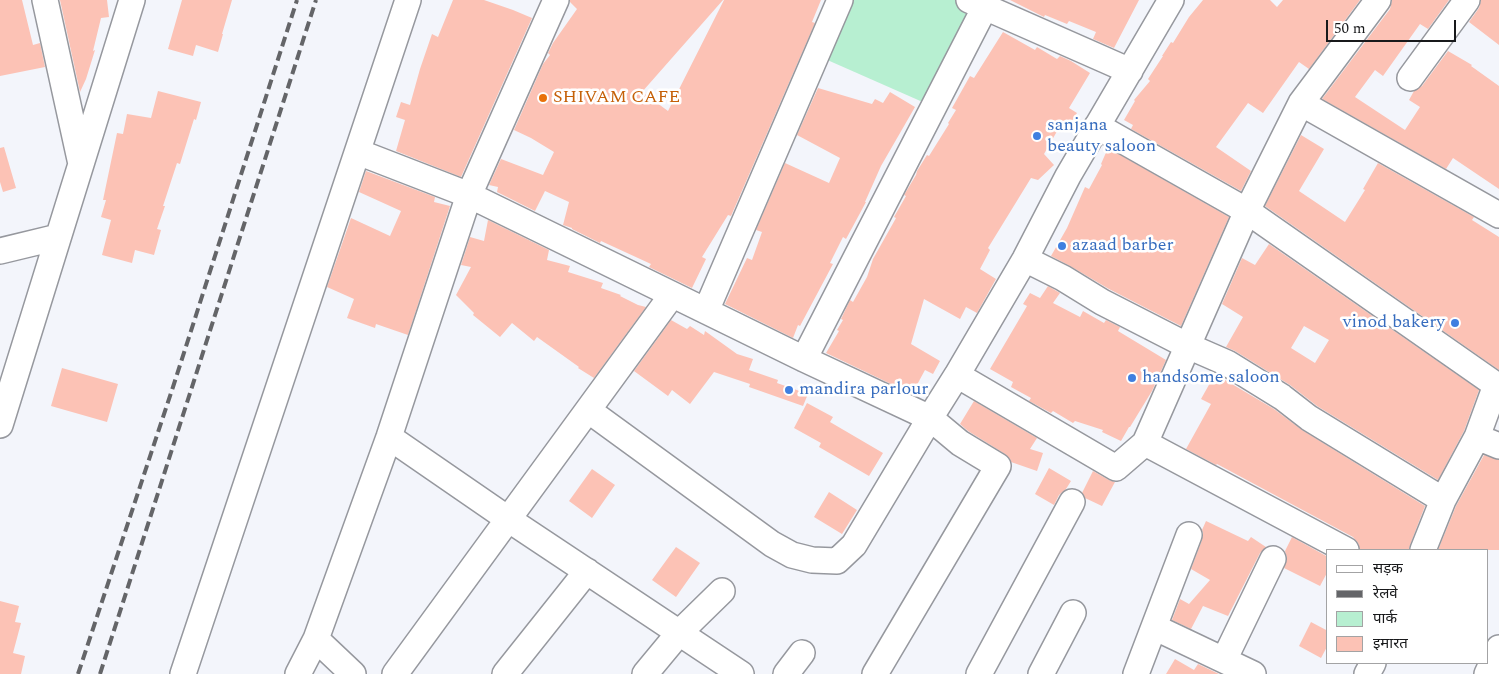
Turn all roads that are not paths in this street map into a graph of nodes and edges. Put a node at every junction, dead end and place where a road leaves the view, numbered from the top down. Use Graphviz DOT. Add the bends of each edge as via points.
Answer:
graph roads {
  1 [pos="45,0"];
  2 [pos="132,0"];
  3 [pos="408,0"];
  4 [pos="556,0"];
  5 [pos="840,0"];
  6 [pos="1171,0"];
  7 [pos="1378,0"];
  8 [pos="1467,0"];
  9 [pos="977,4"];
  10 [pos="1130,70"];
  11 [pos="1410,78"];
  12 [pos="1301,103"];
  13 [pos="1097,126"];
  14 [pos="358,152"];
  15 [pos="81,165"];
  16 [pos="469,196"];
  17 [pos="1247,211"];
  18 [pos="1499,215"];
  19 [pos="58,237"];
  20 [pos="0,251"];
  21 [pos="1025,259"];
  22 [pos="672,295"];
  23 [pos="706,311"];
  24 [pos="1188,346"];
  25 [pos="804,359"];
  26 [pos="957,375"];
  27 [pos="588,410"];
  28 [pos="930,418"];
  29 [pos="0,426"];
  30 [pos="389,437"];
  31 [pos="1488,442"];
  32 [pos="1144,443"];
  33 [pos="1443,500"];
  34 [pos="1072,502"];
  35 [pos="508,519"];
  36 [pos="1189,535"];
  37 [pos="1344,549"];
  38 [pos="1423,549"];
  39 [pos="1273,559"];
  40 [pos="587,572"];
  41 [pos="722,591"];
  42 [pos="1073,613"];
  43 [pos="1154,627"];
  44 [pos="679,633"];
  45 [pos="316,640"];
  46 [pos="1499,648"];
  47 [pos="802,653"];
  48 [pos="1224,660"];
  49 [pos="736,673"];
  50 [pos="183,674"];
  51 [pos="298,674"];
  52 [pos="353,674"];
  53 [pos="394,674"];
  54 [pos="505,674"];
  55 [pos="645,674"];
  56 [pos="786,674"];
  57 [pos="875,674"];
  58 [pos="979,674"];
  59 [pos="1041,674"];
  60 [pos="1136,674"];
  61 [pos="1253,674"];
  62 [pos="1487,674"];
  1 -- 15 [label="street"];
  2 -- 15 [label="street"];
  3 -- 14 [label="street"];
  4 -- 16 [label="street"];
  5 -- 23 [label="street"];
  6 -- 10 [label="street"];
  7 -- 12 [label="street"];
  8 -- 11 [label="street"];
  9 -- 10 [label="street"];
  9 -- 25 [label="street"];
  10 -- 13 [label="street"];
  12 -- 17 [label="street"];
  12 -- 18 [label="street"];
  13 -- 17 [label="street"];
  13 -- 21 [label="street"];
  14 -- 16 [label="street"];
  14 -- 50 [label="street"];
  15 -- 19 [label="street"];
  16 -- 22 [label="street"];
  16 -- 30 [label="street"];
  17 -- 24 [label="street"];
  17 -- 31 [label="street" via="1496,385"];
  19 -- 20 [label="street"];
  19 -- 29 [label="street"];
  21 -- 24 [label="street"];
  21 -- 26 [label="street"];
  22 -- 23 [label="street"];
  22 -- 27 [label="street"];
  23 -- 25 [label="street"];
  24 -- 32 [label="street"];
  24 -- 33 [label="street" via="1227,363"];
  25 -- 28 [label="street"];
  26 -- 28 [label="street"];
  26 -- 32 [label="street" via="1116,468"];
  27 -- 28 [label="street" via="772,544 792,555 837,561 854,545"];
  27 -- 35 [label="street"];
  28 -- 57 [label="street" via="960,443 998,466"];
  30 -- 35 [label="street"];
  30 -- 45 [label="street"];
  31 -- 33 [label="street"];
  32 -- 37 [label="street"];
  33 -- 38 [label="street"];
  34 -- 58 [label="street"];
  35 -- 40 [label="street"];
  35 -- 53 [label="street"];
  36 -- 43 [label="street"];
  39 -- 48 [label="street"];
  40 -- 44 [label="street"];
  40 -- 54 [label="street"];
  41 -- 44 [label="street"];
  42 -- 59 [label="street"];
  43 -- 48 [label="street"];
  43 -- 60 [label="street"];
  44 -- 49 [label="street"];
  44 -- 55 [label="street"];
  45 -- 51 [label="street"];
  45 -- 52 [label="street"];
  46 -- 62 [label="street"];
  47 -- 56 [label="street"];
  48 -- 61 [label="street"];
}
